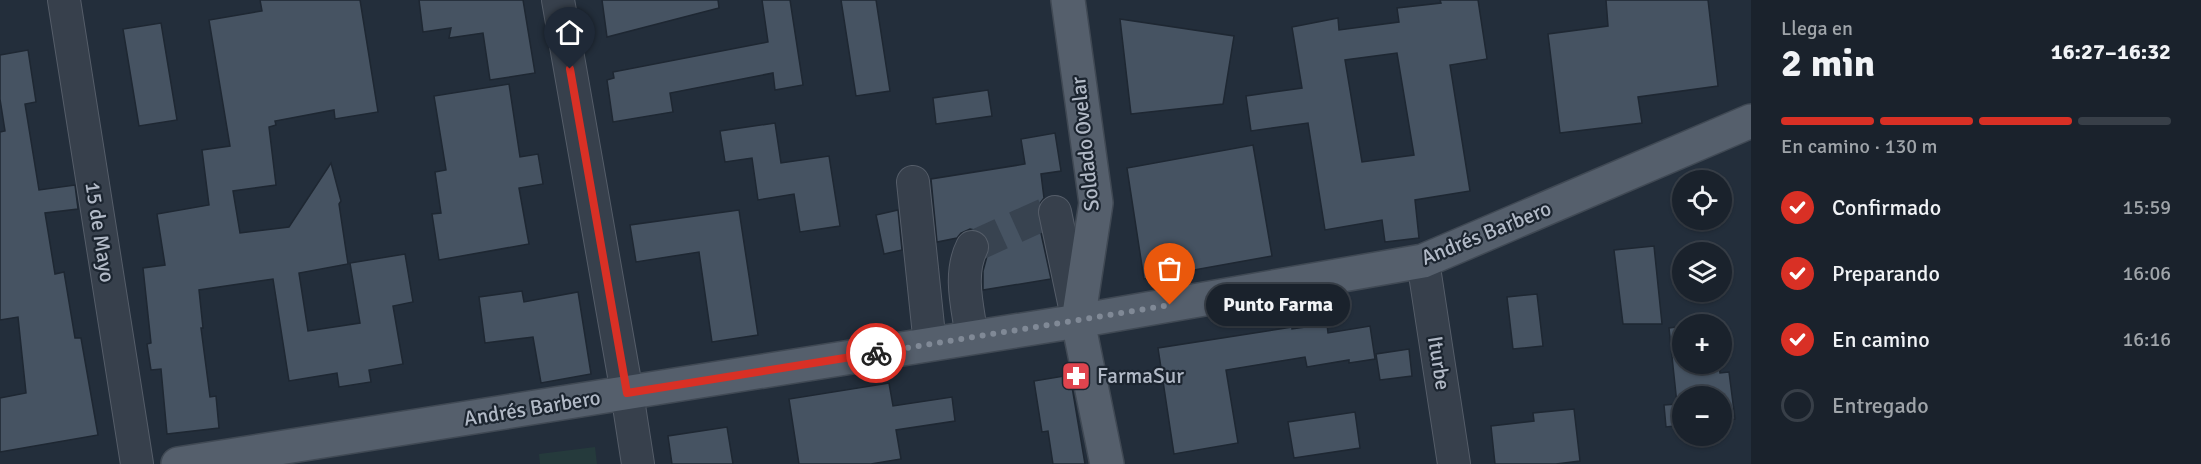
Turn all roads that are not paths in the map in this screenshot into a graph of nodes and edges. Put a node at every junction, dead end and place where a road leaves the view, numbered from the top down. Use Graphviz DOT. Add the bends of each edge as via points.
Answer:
graph roads {
  1 [pos="64,0"];
  2 [pos="558,0"];
  3 [pos="1068,0"];
  4 [pos="1751,122"];
  5 [pos="913,182"];
  6 [pos="1095,203"];
  7 [pos="972,247"];
  8 [pos="1423,261"];
  9 [pos="1078,321"];
  10 [pos="972,338"];
  11 [pos="930,345"];
  12 [pos="627,393"];
  13 [pos="137,464"];
  14 [pos="178,464"];
  15 [pos="638,464"];
  16 [pos="1107,464"];
  17 [pos="1454,464"];
  1 -- 13 [label="street, 15 de Mayo"];
  2 -- 12 [label="street"];
  3 -- 6 [label="main road, Soldado Ovelar"];
  4 -- 8 [label="main road, Andrés Barbero"];
  5 -- 11 [label="street"];
  6 -- 9 [label="main road, Soldado Ovelar"];
  6 -- 9 [label="street" via="1051,213"];
  7 -- 10 [label="street" via="964,280"];
  8 -- 9 [label="main road, Andrés Barbero"];
  8 -- 17 [label="street, Iturbe"];
  9 -- 10 [label="main road, Andrés Barbero"];
  9 -- 16 [label="main road, Soldado Ovelar"];
  10 -- 11 [label="main road, Andrés Barbero"];
  11 -- 12 [label="main road, Andrés Barbero"];
  12 -- 14 [label="main road, Andrés Barbero"];
  12 -- 15 [label="street"];
}
